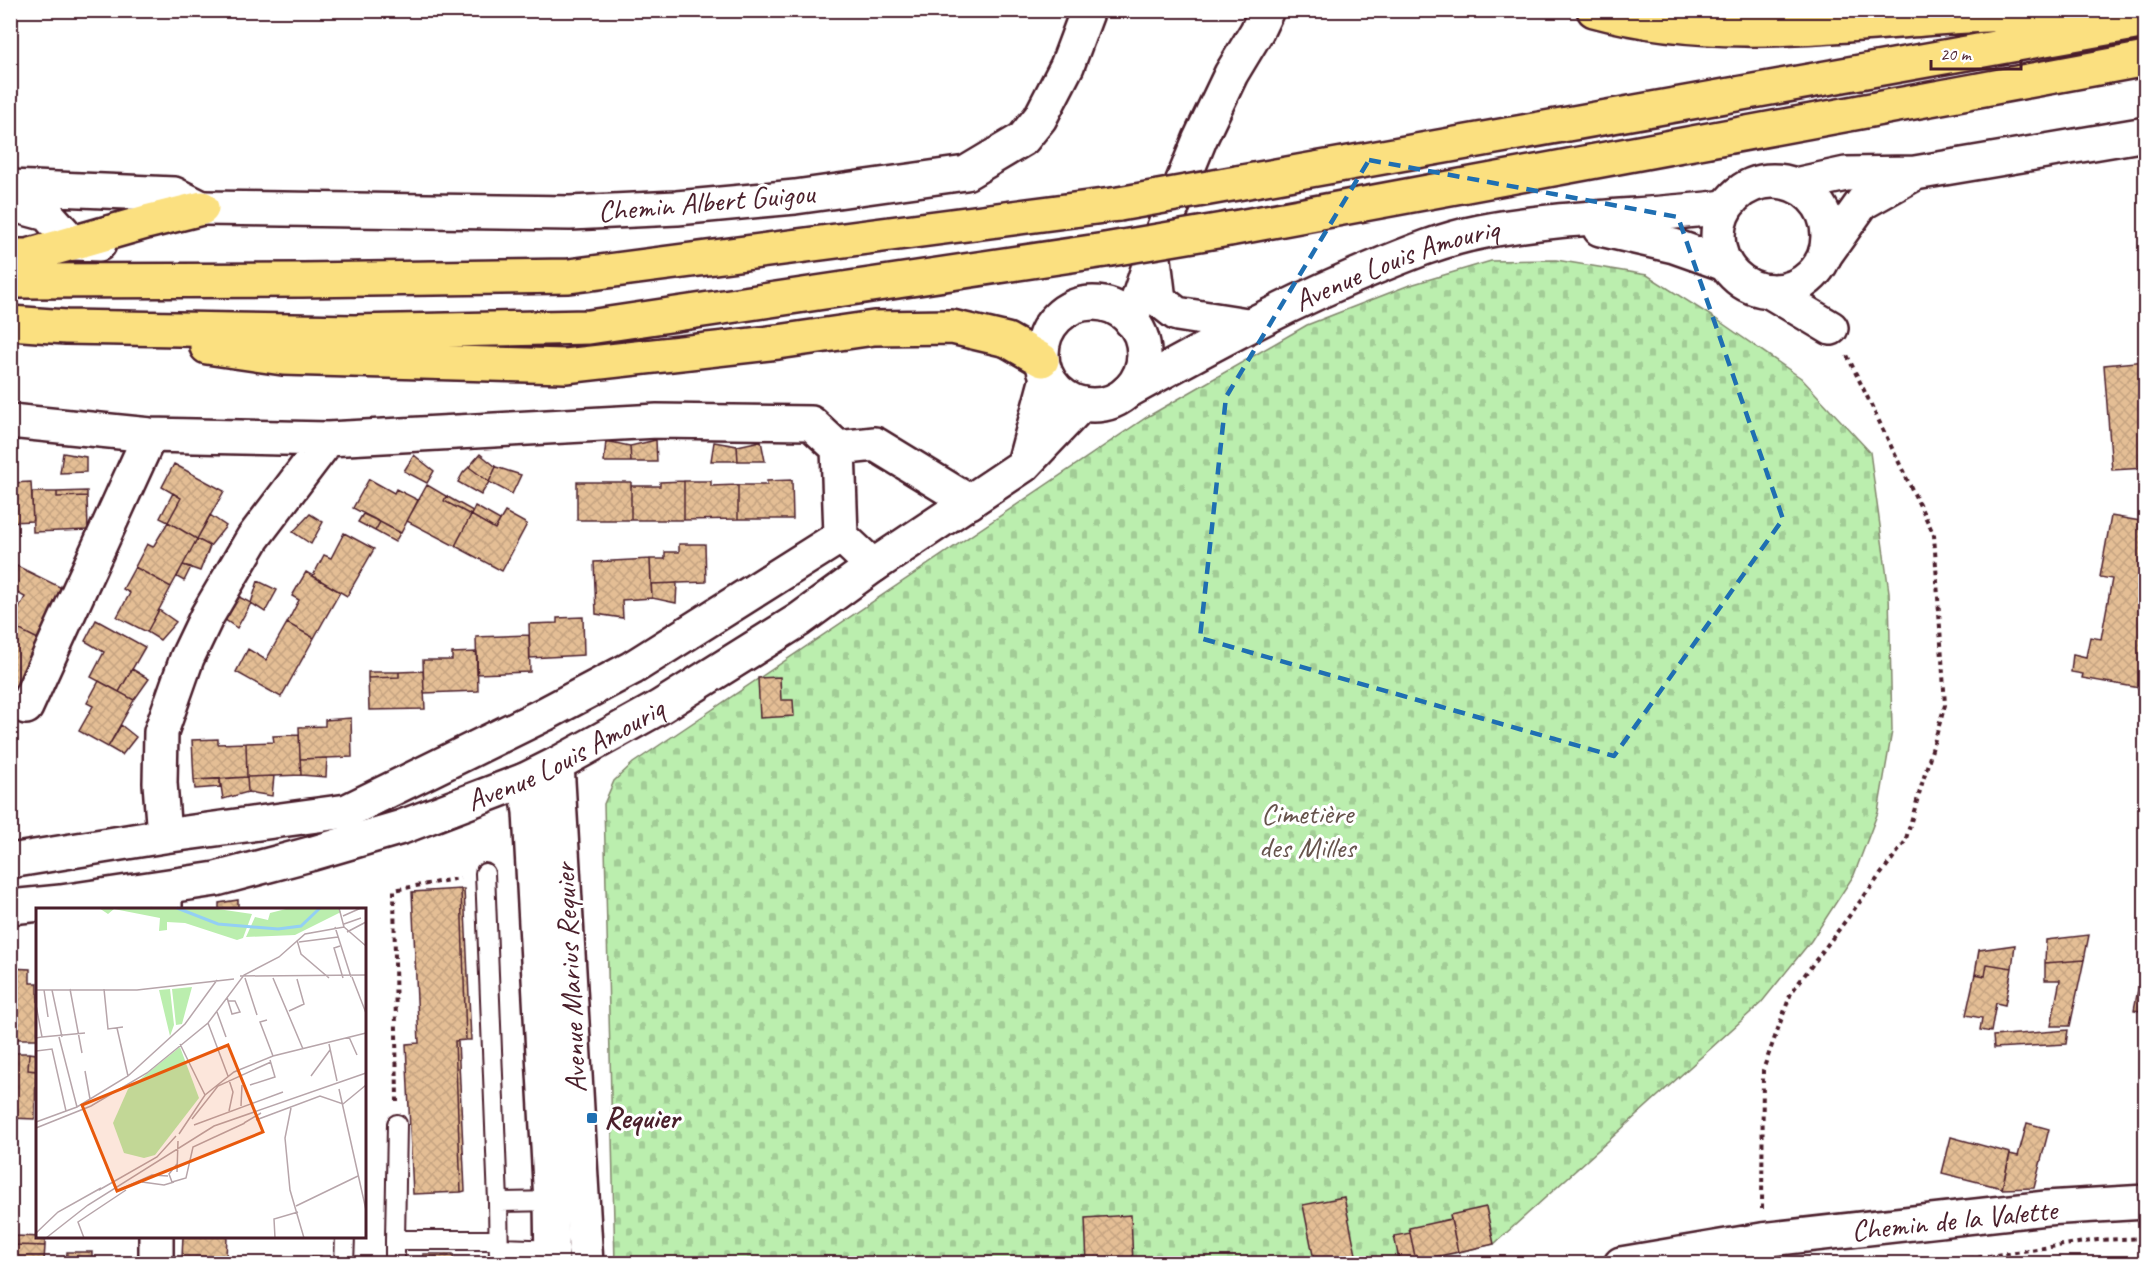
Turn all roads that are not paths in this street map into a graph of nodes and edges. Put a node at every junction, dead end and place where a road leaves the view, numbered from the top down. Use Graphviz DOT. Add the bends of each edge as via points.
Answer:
graph roads {
  1 [pos="1088,10"];
  2 [pos="1288,10"];
  3 [pos="1594,10"];
  4 [pos="2082,10"];
  5 [pos="1262,21"];
  6 [pos="2145,21"];
  7 [pos="2145,59"];
  8 [pos="2145,134"];
  9 [pos="1915,173"];
  10 [pos="1795,185"];
  11 [pos="10,187"];
  12 [pos="10,204"];
  13 [pos="1725,207"];
  14 [pos="202,208"];
  15 [pos="235,208"];
  16 [pos="1554,222"];
  17 [pos="73,243"];
  18 [pos="1153,254"];
  19 [pos="1825,255"];
  20 [pos="10,256"];
  21 [pos="1725,264"];
  22 [pos="10,280"];
  23 [pos="1803,282"];
  24 [pos="1769,291"];
  25 [pos="1127,320"];
  26 [pos="10,323"];
  27 [pos="1247,325"];
  28 [pos="66,327"];
  29 [pos="1045,369"];
  30 [pos="1128,391"];
  31 [pos="1082,404"];
  32 [pos="10,422"];
  33 [pos="150,435"];
  34 [pos="328,439"];
  35 [pos="838,448"];
  36 [pos="1024,465"];
  37 [pos="970,502"];
  38 [pos="841,536"];
  39 [pos="873,566"];
  40 [pos="26,707"];
  41 [pos="557,764"];
  42 [pos="525,780"];
  43 [pos="164,836"];
  44 [pos="10,861"];
  45 [pos="485,873"];
  46 [pos="165,899"];
  47 [pos="10,907"];
  48 [pos="397,1124"];
  49 [pos="567,1201"];
  50 [pos="498,1202"];
  51 [pos="2145,1202"];
  52 [pos="156,1238"];
  53 [pos="345,1238"];
  54 [pos="395,1240"];
  55 [pos="498,1250"];
  56 [pos="586,1256"];
  57 [pos="552,1257"];
  58 [pos="156,1263"];
  59 [pos="344,1263"];
  60 [pos="395,1263"];
  61 [pos="1621,1263"];
  1 -- 15 [label="street, Chemin Albert Guigou" via="1067,66 1040,118 1023,139 966,172 795,197 653,209 570,213"];
  2 -- 5 [label="street"];
  3 -- 4 [label="highway" via="1628,20 1710,29 1786,30"];
  5 -- 18 [label="street" via="1200,139"];
  6 -- 22 [label="highway, bridge" via="1119,204 569,276"];
  7 -- 28 [label="highway, bridge" via="1229,229 589,327 354,332"];
  8 -- 9 [label="street"];
  9 -- 10 [label="street" via="1846,174"];
  9 -- 19 [label="street" via="1862,203"];
  10 -- 13 [label="street" via="1780,180 1764,181 1735,194"];
  10 -- 19 [label="street" via="1812,197 1824,214 1828,234"];
  11 -- 14 [label="street, Chemin Albert Guigou" via="174,194"];
  12 -- 17 [label="street" via="47,214"];
  13 -- 16 [label="street, Avenue Louis Amouriq"];
  13 -- 21 [label="street" via="1717,235"];
  14 -- 15 [label="street, Chemin Albert Guigou"];
  14 -- 17 [label="highway"];
  15 -- 17 [label="street, Chemin Albert Guigou" via="110,245"];
  16 -- 21 [label="street, Avenue Louis Amouriq" via="1663,243"];
  16 -- 27 [label="street, Avenue Louis Amouriq" via="1479,232 1422,248"];
  17 -- 20 [label="highway" via="27,256"];
  18 -- 25 [label="street"];
  18 -- 27 [label="street" via="1159,300 1177,314"];
  19 -- 23 [label="street"];
  21 -- 24 [label="street" via="1751,287"];
  23 -- 24 [label="street"];
  23 -- 24 [label="street" via="1830,328"];
  25 -- 27 [label="street, Avenue Louis Amouriq" via="1156,333 1186,335"];
  25 -- 29 [label="street" via="1092,303 1061,314 1043,342"];
  25 -- 30 [label="street" via="1143,350 1137,379"];
  26 -- 28 [label="highway"];
  27 -- 30 [label="street, Avenue Louis Amouriq"];
  28 -- 29 [label="highway" via="283,358 565,366 874,328 952,327 1007,340"];
  29 -- 31 [label="street" via="1056,390"];
  29 -- 36 [label="street"];
  30 -- 31 [label="street" via="1098,405"];
  31 -- 36 [label="street, Avenue Louis Amouriq"];
  32 -- 33 [label="street"];
  33 -- 34 [label="street"];
  33 -- 40 [label="street"];
  34 -- 35 [label="street" via="657,421 811,423"];
  34 -- 43 [label="street" via="253,538 187,658 161,732"];
  35 -- 37 [label="street" via="875,444"];
  35 -- 38 [label="street"];
  36 -- 37 [label="street, Avenue Louis Amouriq"];
  37 -- 39 [label="street, Avenue Louis Amouriq"];
  38 -- 39 [label="street"];
  38 -- 43 [label="street" via="632,668 347,811"];
  39 -- 41 [label="street, Avenue Louis Amouriq" via="740,657"];
  41 -- 42 [label="street, Avenue Louis Amouriq"];
  41 -- 49 [label="street, Avenue Marius Requier"];
  42 -- 46 [label="street, Avenue Louis Amouriq" via="402,827 216,879"];
  42 -- 49 [label="street, Avenue Marius Requier"];
  43 -- 44 [label="street"];
  45 -- 50 [label="lane"];
  46 -- 47 [label="street, Avenue Louis Amouriq"];
  48 -- 54 [label="lane"];
  49 -- 50 [label="lane"];
  49 -- 56 [label="street, Avenue Marius Requier"];
  49 -- 57 [label="street, Avenue Marius Requier"];
  50 -- 55 [label="lane"];
  51 -- 61 [label="street, Chemin de la Valette" via="2046,1208 1762,1240"];
  52 -- 58 [label="street"];
  53 -- 59 [label="lane"];
  54 -- 55 [label="lane"];
  54 -- 60 [label="lane"];
  55 -- 57 [label="lane"];
  56 -- 57 [label="lane"];
}
